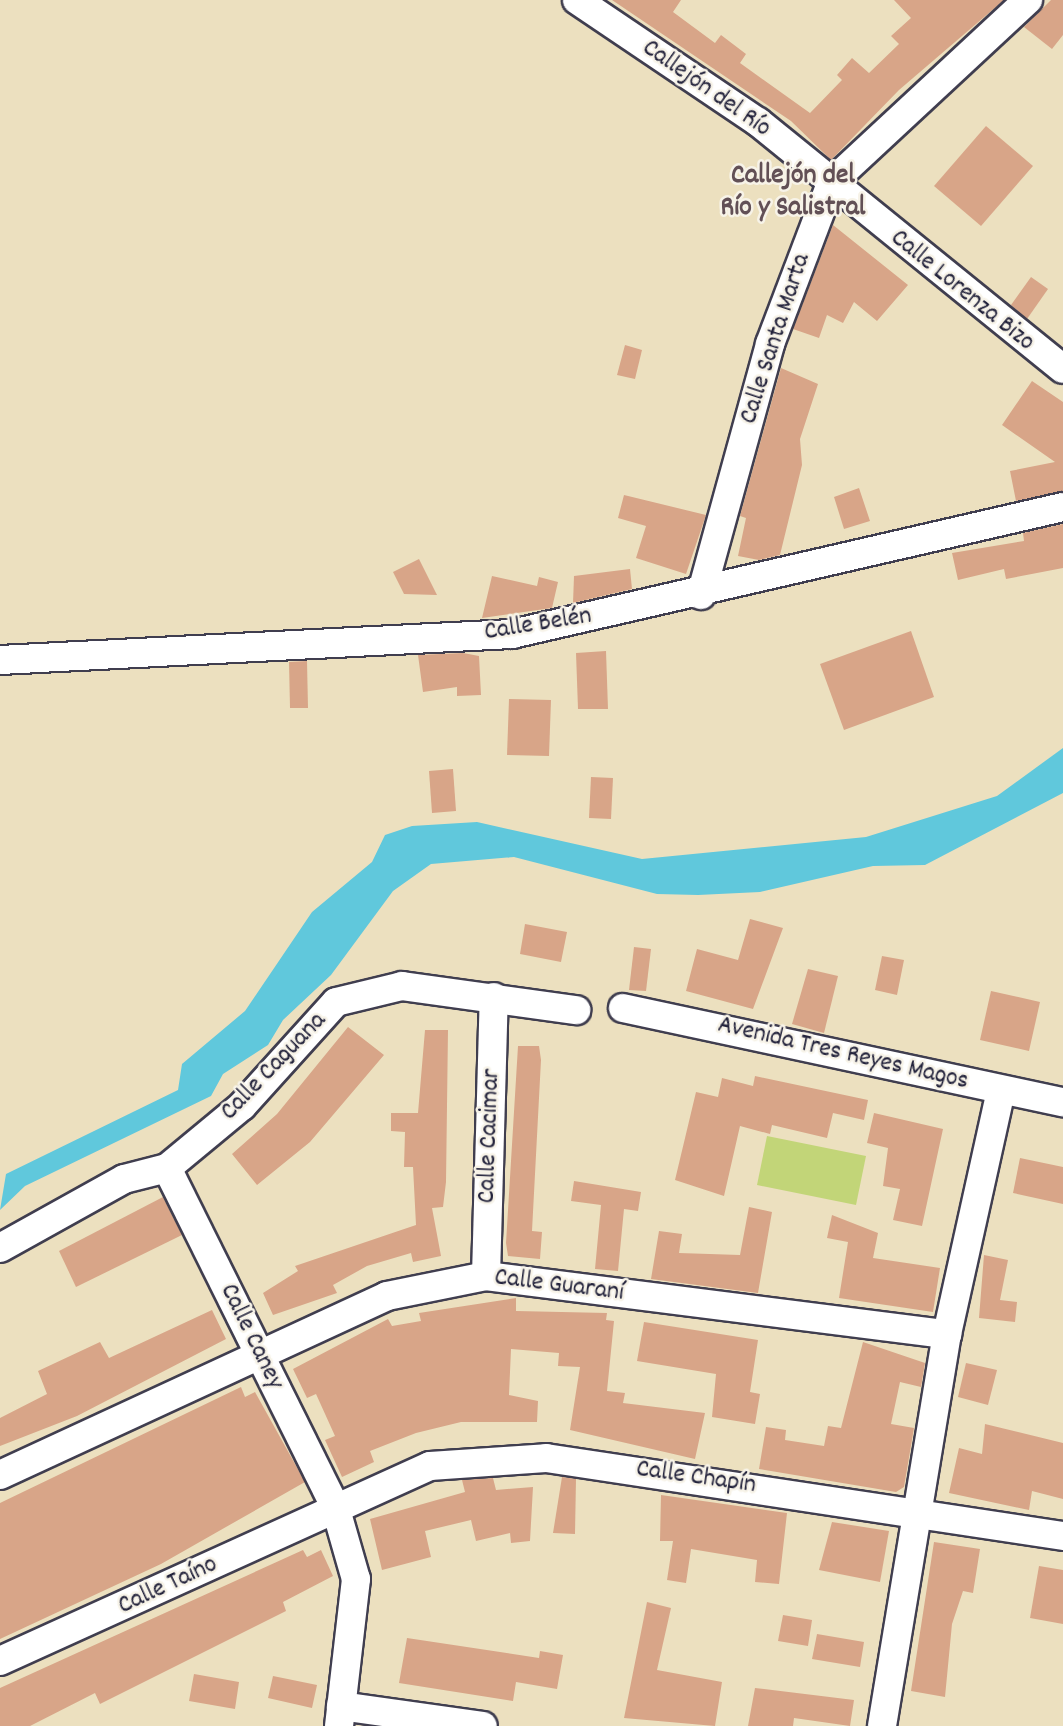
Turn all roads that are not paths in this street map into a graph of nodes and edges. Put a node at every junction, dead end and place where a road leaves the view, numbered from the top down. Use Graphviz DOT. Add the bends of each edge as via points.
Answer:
graph roads {
  1 [pos="577,0"];
  2 [pos="1028,0"];
  3 [pos="831,183"];
  4 [pos="1063,369"];
  5 [pos="1063,507"];
  6 [pos="701,595"];
  7 [pos="0,660"];
  8 [pos="494,997"];
  9 [pos="622,1008"];
  10 [pos="576,1010"];
  11 [pos="1001,1090"];
  12 [pos="1063,1102"];
  13 [pos="167,1168"];
  14 [pos="0,1248"];
  15 [pos="486,1276"];
  16 [pos="947,1334"];
  17 [pos="261,1358"];
  18 [pos="0,1475"];
  19 [pos="335,1506"];
  20 [pos="915,1509"];
  21 [pos="1063,1536"];
  22 [pos="0,1661"];
  23 [pos="340,1716"];
  24 [pos="483,1726"];
  25 [pos="882,1726"];
  1 -- 3 [label="street, Callejón del Río" via="758,122"];
  2 -- 3 [label="street, Calle Santa Marta"];
  3 -- 4 [label="street, Calle Lorenza Bizo"];
  3 -- 6 [label="street, Calle Santa Marta" via="769,344"];
  5 -- 6 [label="street, Calle Belén" via="944,529"];
  6 -- 7 [label="street, Calle Belén" via="512,634"];
  8 -- 10 [label="street, Calle Caguana"];
  8 -- 13 [label="street, Calle Caguana" via="402,986 336,1002 242,1106"];
  8 -- 15 [label="street, Calle Cacimar"];
  9 -- 11 [label="street, Avenida Tres Reyes Magos"];
  11 -- 12 [label="street, Avenida Tres Reyes Magos"];
  11 -- 16 [label="street"];
  13 -- 14 [label="street, Calle Caguana" via="124,1179"];
  13 -- 17 [label="street, Calle Caney"];
  15 -- 16 [label="street, Calle Guaraní"];
  15 -- 17 [label="street, Calle Guaraní" via="387,1296"];
  16 -- 20 [label="street"];
  17 -- 18 [label="street, Calle Guaraní"];
  17 -- 19 [label="street, Calle Caney"];
  19 -- 20 [label="street, Calle Chapín" via="429,1466 546,1458"];
  19 -- 22 [label="street, Calle Taíno"];
  19 -- 23 [label="street, Calle Caney" via="356,1579"];
  20 -- 21 [label="street, Calle Chapín"];
  20 -- 25 [label="street"];
  23 -- 24 [label="street"];
}
